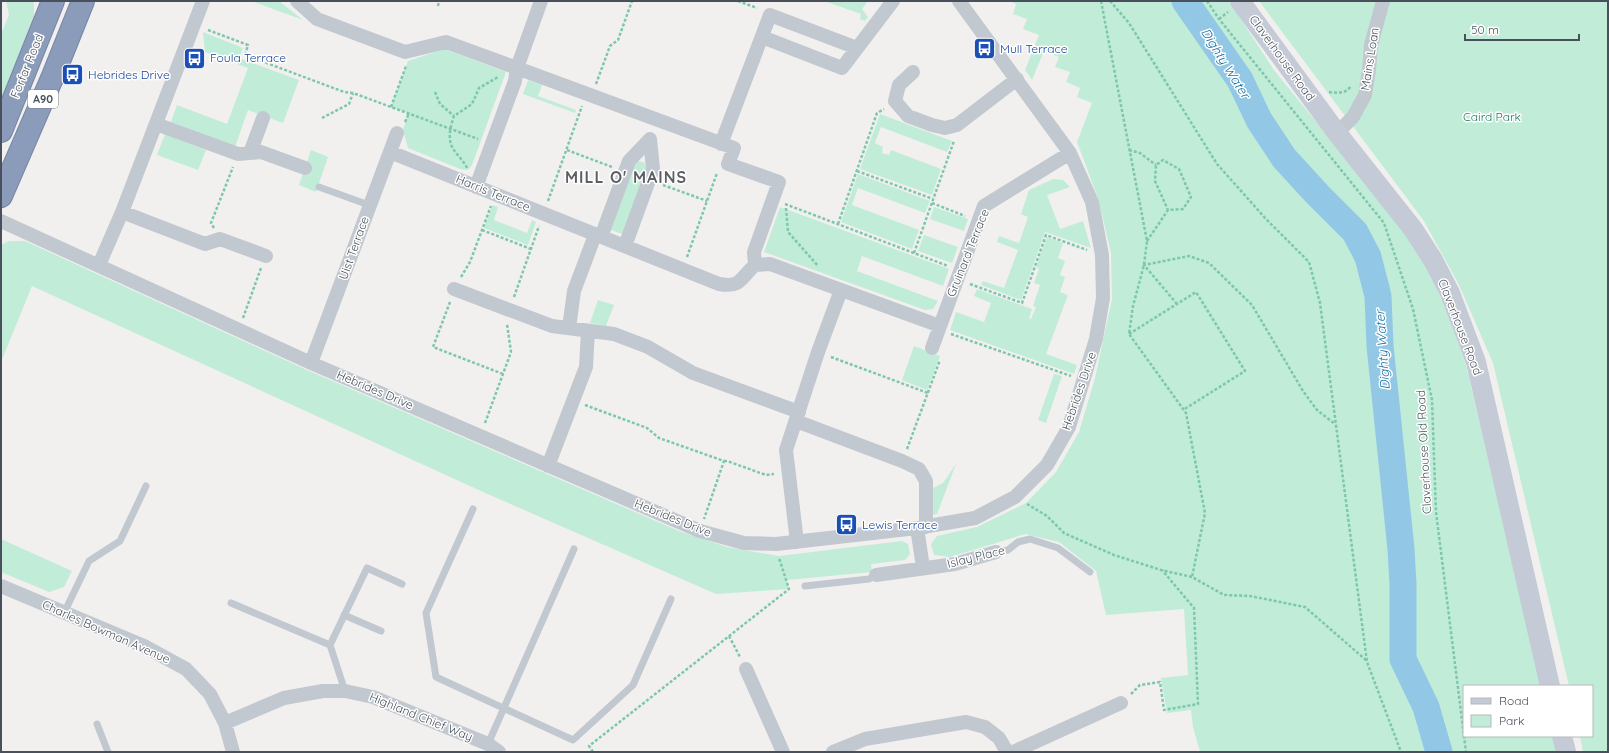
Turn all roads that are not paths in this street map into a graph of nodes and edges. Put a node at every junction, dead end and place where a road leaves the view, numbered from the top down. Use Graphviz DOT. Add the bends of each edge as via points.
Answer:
graph roads {
  1 [pos="53,1"];
  2 [pos="83,1"];
  3 [pos="203,1"];
  4 [pos="297,1"];
  5 [pos="541,1"];
  6 [pos="894,1"];
  7 [pos="959,1"];
  8 [pos="1240,1"];
  9 [pos="1383,1"];
  10 [pos="762,37"];
  11 [pos="857,48"];
  12 [pos="517,68"];
  13 [pos="913,72"];
  14 [pos="1017,79"];
  15 [pos="263,118"];
  16 [pos="657,120"];
  17 [pos="156,124"];
  18 [pos="1,131"];
  19 [pos="397,133"];
  20 [pos="1336,133"];
  21 [pos="650,139"];
  22 [pos="721,144"];
  23 [pos="390,152"];
  24 [pos="1070,153"];
  25 [pos="244,154"];
  26 [pos="305,168"];
  27 [pos="320,187"];
  28 [pos="476,187"];
  29 [pos="1,196"];
  30 [pos="369,205"];
  31 [pos="122,212"];
  32 [pos="1,221"];
  33 [pos="598,236"];
  34 [pos="624,246"];
  35 [pos="266,256"];
  36 [pos="99,265"];
  37 [pos="756,265"];
  38 [pos="454,289"];
  39 [pos="841,290"];
  40 [pos="940,326"];
  41 [pos="568,328"];
  42 [pos="588,331"];
  43 [pos="937,352"];
  44 [pos="311,363"];
  45 [pos="798,417"];
  46 [pos="548,466"];
  47 [pos="146,486"];
  48 [pos="473,509"];
  49 [pos="921,527"];
  50 [pos="797,542"];
  51 [pos="574,549"];
  52 [pos="996,552"];
  53 [pos="923,567"];
  54 [pos="1090,572"];
  55 [pos="876,575"];
  56 [pos="402,584"];
  57 [pos="1,586"];
  58 [pos="804,586"];
  59 [pos="671,599"];
  60 [pos="231,603"];
  61 [pos="64,613"];
  62 [pos="344,615"];
  63 [pos="381,631"];
  64 [pos="330,645"];
  65 [pos="746,669"];
  66 [pos="1550,685"];
  67 [pos="345,691"];
  68 [pos="1121,703"];
  69 [pos="504,709"];
  70 [pos="225,723"];
  71 [pos="97,724"];
  72 [pos="1562,737"];
  73 [pos="493,748"];
  74 [pos="843,750"];
  75 [pos="108,752"];
  76 [pos="233,752"];
  77 [pos="783,752"];
  78 [pos="1007,752"];
  79 [pos="1013,752"];
  80 [pos="1566,752"];
  1 -- 18 [label="highway, Forfar Road / A90"];
  2 -- 29 [label="highway, A90"];
  3 -- 17 [label="street"];
  4 -- 12 [label="street" via="317,19 405,52 446,42"];
  5 -- 12 [label="street"];
  6 -- 11 [label="street"];
  7 -- 14 [label="street, Hebrides Drive"];
  8 -- 20 [label="street, Claverhouse Road"];
  9 -- 20 [label="street, Mains Loan" via="1370,45 1365,94 1353,118"];
  10 -- 11 [label="street" via="842,68"];
  10 -- 11 [label="street" via="770,15"];
  10 -- 22 [label="street"];
  12 -- 16 [label="street"];
  12 -- 28 [label="street" via="515,81"];
  13 -- 14 [label="street" via="899,85 895,100 908,116 945,128 957,124"];
  14 -- 24 [label="street, Hebrides Drive"];
  15 -- 25 [label="street"];
  16 -- 21 [label="street"];
  16 -- 22 [label="street"];
  17 -- 25 [label="street"];
  17 -- 31 [label="street"];
  19 -- 23 [label="street, Uist Terrace"];
  20 -- 66 [label="street, Claverhouse Road" via="1413,229 1452,300 1476,362"];
  21 -- 33 [label="street" via="630,161"];
  21 -- 34 [label="street" via="653,169"];
  22 -- 37 [label="street" via="734,148 728,164 779,182 779,202 754,252"];
  23 -- 28 [label="street, Harris Terrace"];
  23 -- 30 [label="street, Uist Terrace"];
  24 -- 40 [label="street, Gruinard Terrace" via="984,206"];
  24 -- 49 [label="street, Hebrides Drive" via="1092,202 1102,256 1103,298 1096,339 1069,427 1047,465 1015,497 975,518"];
  25 -- 26 [label="street" via="261,152"];
  27 -- 30 [label="lane"];
  28 -- 33 [label="street, Harris Terrace"];
  30 -- 44 [label="street, Uist Terrace"];
  31 -- 35 [label="street" via="205,244 220,239"];
  31 -- 36 [label="street"];
  32 -- 36 [label="street, Hebrides Drive"];
  33 -- 34 [label="street, Harris Terrace"];
  33 -- 41 [label="street" via="574,291"];
  34 -- 37 [label="street, Harris Terrace" via="719,284 731,286 741,282 747,272"];
  36 -- 44 [label="street, Hebrides Drive"];
  37 -- 39 [label="street" via="770,264"];
  38 -- 41 [label="street" via="552,326"];
  39 -- 40 [label="street"];
  39 -- 45 [label="street"];
  40 -- 43 [label="street, Gruinard Terrace"];
  41 -- 42 [label="street"];
  42 -- 45 [label="street" via="614,334 648,347 693,373"];
  42 -- 46 [label="street" via="586,367"];
  44 -- 46 [label="street, Hebrides Drive"];
  45 -- 49 [label="street" via="919,469 926,481"];
  45 -- 50 [label="street" via="786,450"];
  46 -- 50 [label="street, Hebrides Drive" via="700,531 744,543"];
  47 -- 61 [label="lane" via="120,542 89,562"];
  48 -- 69 [label="lane" via="426,613 436,677"];
  49 -- 50 [label="street, Hebrides Drive"];
  49 -- 53 [label="street"];
  51 -- 69 [label="lane"];
  52 -- 53 [label="street, Islay Place" via="955,564"];
  52 -- 54 [label="lane, Islay Place" via="1008,550 1018,542 1030,539 1058,548"];
  53 -- 55 [label="street, Islay Place"];
  55 -- 58 [label="lane, Islay Place" via="869,579"];
  56 -- 62 [label="lane" via="367,568"];
  57 -- 61 [label="street, Charles Bowman Avenue"];
  59 -- 69 [label="lane" via="633,685 573,740"];
  60 -- 64 [label="lane"];
  61 -- 70 [label="street, Charles Bowman Avenue" via="144,646 186,669 210,694"];
  62 -- 63 [label="lane"];
  62 -- 64 [label="lane"];
  64 -- 67 [label="lane"];
  65 -- 77 [label="street"];
  67 -- 70 [label="street, Highland Chief Way" via="323,691 284,698"];
  67 -- 73 [label="street, Highland Chief Way" via="373,697"];
  68 -- 79 [label="street"];
  69 -- 73 [label="lane"];
  70 -- 76 [label="street, Charles Bowman Avenue"];
  71 -- 75 [label="lane"];
  72 -- 80 [label="street"];
  74 -- 78 [label="street" via="865,739 966,722 985,727 999,738"];
}
